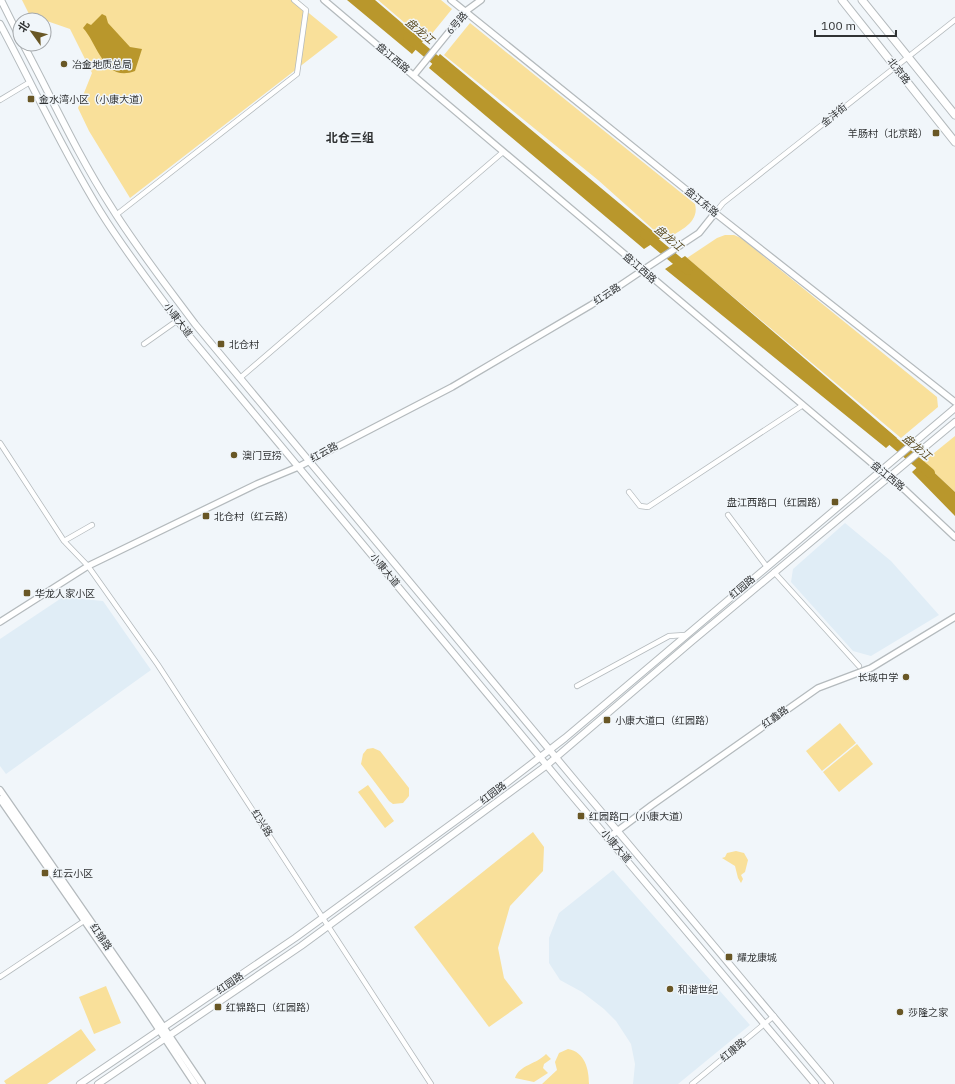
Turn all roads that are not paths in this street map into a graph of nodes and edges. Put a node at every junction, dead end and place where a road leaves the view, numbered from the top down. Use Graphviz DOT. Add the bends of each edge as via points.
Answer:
graph roads {
  1 [pos="1,0"];
  2 [pos="294,0"];
  3 [pos="324,0"];
  4 [pos="451,0"];
  5 [pos="481,0"];
  6 [pos="842,0"];
  7 [pos="862,0"];
  8 [pos="466,11"];
  9 [pos="955,20"];
  10 [pos="12,22"];
  11 [pos="0,24"];
  12 [pos="27,52"];
  13 [pos="908,57"];
  14 [pos="895,66"];
  15 [pos="414,75"];
  16 [pos="30,82"];
  17 [pos="0,100"];
  18 [pos="955,115"];
  19 [pos="955,142"];
  20 [pos="504,152"];
  21 [pos="715,213"];
  22 [pos="116,215"];
  23 [pos="643,270"];
  24 [pos="178,320"];
  25 [pos="144,344"];
  26 [pos="240,378"];
  27 [pos="955,402"];
  28 [pos="803,405"];
  29 [pos="955,408"];
  30 [pos="955,422"];
  31 [pos="0,443"];
  32 [pos="308,461"];
  33 [pos="298,467"];
  34 [pos="881,471"];
  35 [pos="888,477"];
  36 [pos="629,492"];
  37 [pos="728,515"];
  38 [pos="92,525"];
  39 [pos="955,537"];
  40 [pos="64,541"];
  41 [pos="88,566"];
  42 [pos="767,567"];
  43 [pos="774,572"];
  44 [pos="955,618"];
  45 [pos="0,622"];
  46 [pos="685,635"];
  47 [pos="859,666"];
  48 [pos="577,686"];
  49 [pos="549,750"];
  50 [pos="540,757"];
  51 [pos="556,758"];
  52 [pos="547,765"];
  53 [pos="0,790"];
  54 [pos="0,800"];
  55 [pos="617,830"];
  56 [pos="608,838"];
  57 [pos="324,917"];
  58 [pos="84,921"];
  59 [pos="328,925"];
  60 [pos="0,977"];
  61 [pos="774,1016"];
  62 [pos="765,1023"];
  63 [pos="161,1029"];
  64 [pos="167,1037"];
  65 [pos="80,1084"];
  66 [pos="98,1084"];
  67 [pos="195,1084"];
  68 [pos="202,1084"];
  69 [pos="431,1084"];
  70 [pos="692,1084"];
  71 [pos="816,1084"];
  72 [pos="830,1084"];
  1 -- 10 [label="main road"];
  2 -- 22 [label="street" via="306,10 297,74"];
  3 -- 15 [label="street, 盘江西路"];
  4 -- 8 [label="street, 盘江东路"];
  5 -- 8 [label="street, 6号路"];
  6 -- 14 [label="main road, 北京路"];
  7 -- 13 [label="main road, 北京路"];
  8 -- 15 [label="street, 6号路"];
  8 -- 21 [label="street, 盘江东路"];
  9 -- 13 [label="street, 金沣街"];
  11 -- 16 [label="main road, 小康大道"];
  12 -- 22 [label="main road, 小康大道" via="77,148"];
  13 -- 14 [label="street, 金沣街"];
  13 -- 18 [label="main road, 北京路"];
  14 -- 19 [label="main road, 北京路"];
  14 -- 21 [label="street, 金沣街"];
  15 -- 20 [label="street, 盘江西路"];
  16 -- 17 [label="street"];
  16 -- 24 [label="main road, 小康大道" via="100,210 127,252"];
  20 -- 23 [label="street, 盘江西路"];
  20 -- 26 [label="street"];
  21 -- 23 [label="street, 红云路" via="699,233"];
  21 -- 27 [label="street, 盘江东路"];
  22 -- 26 [label="main road, 小康大道" via="195,324"];
  23 -- 28 [label="street, 盘江西路"];
  23 -- 32 [label="street, 红云路" via="591,305 452,387"];
  24 -- 25 [label="street"];
  24 -- 33 [label="main road, 小康大道"];
  26 -- 32 [label="main road, 小康大道"];
  28 -- 34 [label="street, 盘江西路"];
  28 -- 36 [label="street" via="648,507 640,506"];
  29 -- 34 [label="main road, 红园路"];
  30 -- 35 [label="main road, 红园路"];
  31 -- 40 [label="street, 红兴路"];
  32 -- 33 [label="street, 红云路"];
  32 -- 49 [label="main road, 小康大道"];
  33 -- 41 [label="street, 红云路" via="257,484"];
  33 -- 50 [label="main road, 小康大道"];
  34 -- 35 [label="street, 盘江西路"];
  34 -- 42 [label="main road, 红园路"];
  35 -- 39 [label="street, 盘江西路"];
  35 -- 43 [label="main road, 红园路"];
  37 -- 42 [label="street"];
  38 -- 40 [label="street"];
  40 -- 41 [label="street, 红兴路"];
  41 -- 45 [label="street, 红云路"];
  41 -- 57 [label="street, 红兴路" via="158,665"];
  42 -- 46 [label="main road, 红园路"];
  43 -- 47 [label="street"];
  43 -- 51 [label="main road, 红园路"];
  44 -- 55 [label="street, 红鑫路" via="871,668 818,688"];
  46 -- 48 [label="street" via="669,636"];
  46 -- 49 [label="main road, 红园路"];
  49 -- 50 [label="main road, 红园路"];
  49 -- 51 [label="main road, 小康大道"];
  50 -- 52 [label="main road, 小康大道"];
  50 -- 57 [label="main road, 红园路"];
  51 -- 52 [label="main road, 红园路"];
  51 -- 55 [label="main road, 小康大道"];
  52 -- 56 [label="main road, 小康大道"];
  52 -- 59 [label="main road, 红园路"];
  53 -- 63 [label="street, 红锦路"];
  54 -- 58 [label="street, 红锦路"];
  55 -- 56 [label="street, 红鑫路"];
  55 -- 61 [label="main road, 小康大道"];
  56 -- 62 [label="main road, 小康大道"];
  57 -- 59 [label="street, 红兴路"];
  57 -- 63 [label="main road, 红园路"];
  58 -- 60 [label="street"];
  58 -- 63 [label="street, 红锦路"];
  59 -- 64 [label="main road, 红园路"];
  59 -- 69 [label="street, 红兴路"];
  61 -- 62 [label="street, 红康路"];
  61 -- 72 [label="main road, 小康大道"];
  62 -- 70 [label="street, 红康路"];
  62 -- 71 [label="main road, 小康大道"];
  63 -- 64 [label="street, 红锦路"];
  63 -- 65 [label="main road, 红园路"];
  64 -- 66 [label="main road, 红园路"];
  64 -- 67 [label="street, 红锦路"];
  64 -- 68 [label="street, 红锦路"];
}
